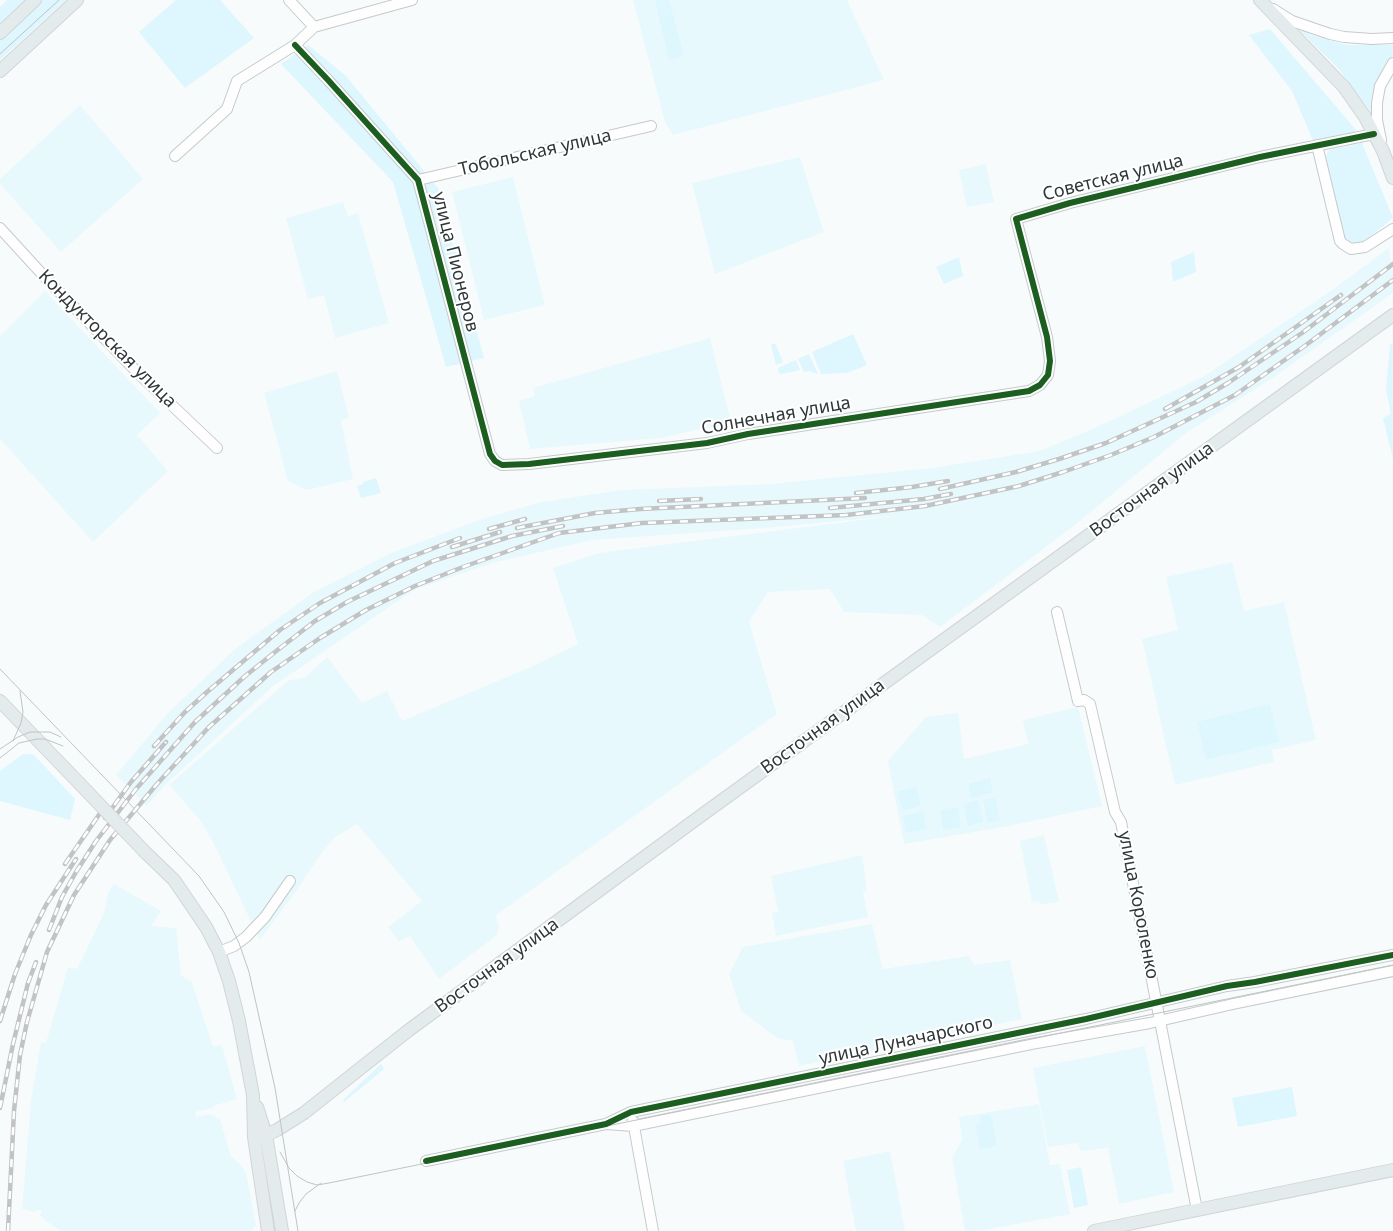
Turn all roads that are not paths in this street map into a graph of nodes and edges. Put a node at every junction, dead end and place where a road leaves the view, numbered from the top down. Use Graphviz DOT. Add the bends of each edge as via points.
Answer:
graph roads {
  1 [pos="35,0"];
  2 [pos="77,0"];
  3 [pos="289,0"];
  4 [pos="412,0"];
  5 [pos="1261,1"];
  6 [pos="314,26"];
  7 [pos="0,32"];
  8 [pos="1393,38"];
  9 [pos="295,45"];
  10 [pos="1393,63"];
  11 [pos="0,71"];
  12 [pos="651,126"];
  13 [pos="1374,134"];
  14 [pos="1317,145"];
  15 [pos="1383,151"];
  16 [pos="175,156"];
  17 [pos="1391,173"];
  18 [pos="418,180"];
  19 [pos="0,228"];
  20 [pos="1393,229"];
  21 [pos="1393,315"];
  22 [pos="1048,375"];
  23 [pos="217,448"];
  24 [pos="502,465"];
  25 [pos="1057,612"];
  26 [pos="0,701"];
  27 [pos="290,881"];
  28 [pos="219,952"];
  29 [pos="1393,955"];
  30 [pos="1393,971"];
  31 [pos="1157,1002"];
  32 [pos="1161,1020"];
  33 [pos="631,1112"];
  34 [pos="606,1124"];
  35 [pos="633,1126"];
  36 [pos="260,1136"];
  37 [pos="426,1161"];
  38 [pos="1393,1170"];
  39 [pos="1197,1210"];
  40 [pos="268,1231"];
  41 [pos="282,1231"];
  42 [pos="653,1231"];
  43 [pos="1094,1231"];
  1 -- 7 [label="main road"];
  2 -- 11 [label="main road"];
  3 -- 6 [label="street"];
  4 -- 6 [label="street"];
  5 -- 8 [label="street" via="1292,21 1330,34"];
  5 -- 13 [label="main road" via="1344,87"];
  6 -- 9 [label="street"];
  9 -- 16 [label="street" via="237,81 227,109"];
  9 -- 18 [label="street, улица Пионеров"];
  10 -- 15 [label="street" via="1380,86 1377,103"];
  12 -- 18 [label="street, Тобольская улица"];
  13 -- 14 [label="street, Советская улица"];
  13 -- 15 [label="main road"];
  14 -- 20 [label="street" via="1340,241 1351,249 1365,247"];
  14 -- 22 [label="street, Советская улица" via="1098,196 1016,219 1047,337"];
  15 -- 17 [label="main road"];
  18 -- 24 [label="street, улица Пионеров" via="490,454"];
  19 -- 23 [label="street, Кондукторская улица" via="139,374"];
  21 -- 36 [label="main road, Восточная улица" via="706,812 410,1030 304,1113"];
  22 -- 24 [label="street, Солнечная улица" via="1030,391 707,443"];
  25 -- 31 [label="street, улица Короленко" via="1078,700 1090,704 1115,812 1122,822"];
  26 -- 28 [label="main road, bridge" via="174,880"];
  27 -- 28 [label="street" via="266,917 243,940"];
  28 -- 36 [label="main road" via="239,1021"];
  29 -- 31 [label="street, улица Луначарского"];
  30 -- 32 [label="street, улица Луначарского"];
  31 -- 32 [label="street, улица Короленко"];
  31 -- 33 [label="street, улица Луначарского"];
  32 -- 35 [label="street, улица Луначарского"];
  32 -- 39 [label="street, улица Короленко"];
  33 -- 34 [label="street, улица Луначарского"];
  33 -- 35 [label="street"];
  34 -- 35 [label="street, улица Луначарского"];
  34 -- 37 [label="street, улица Луначарского"];
  35 -- 42 [label="street"];
  36 -- 40 [label="main road"];
  36 -- 41 [label="main road"];
  38 -- 39 [label="main road"];
  39 -- 43 [label="main road"];
}
